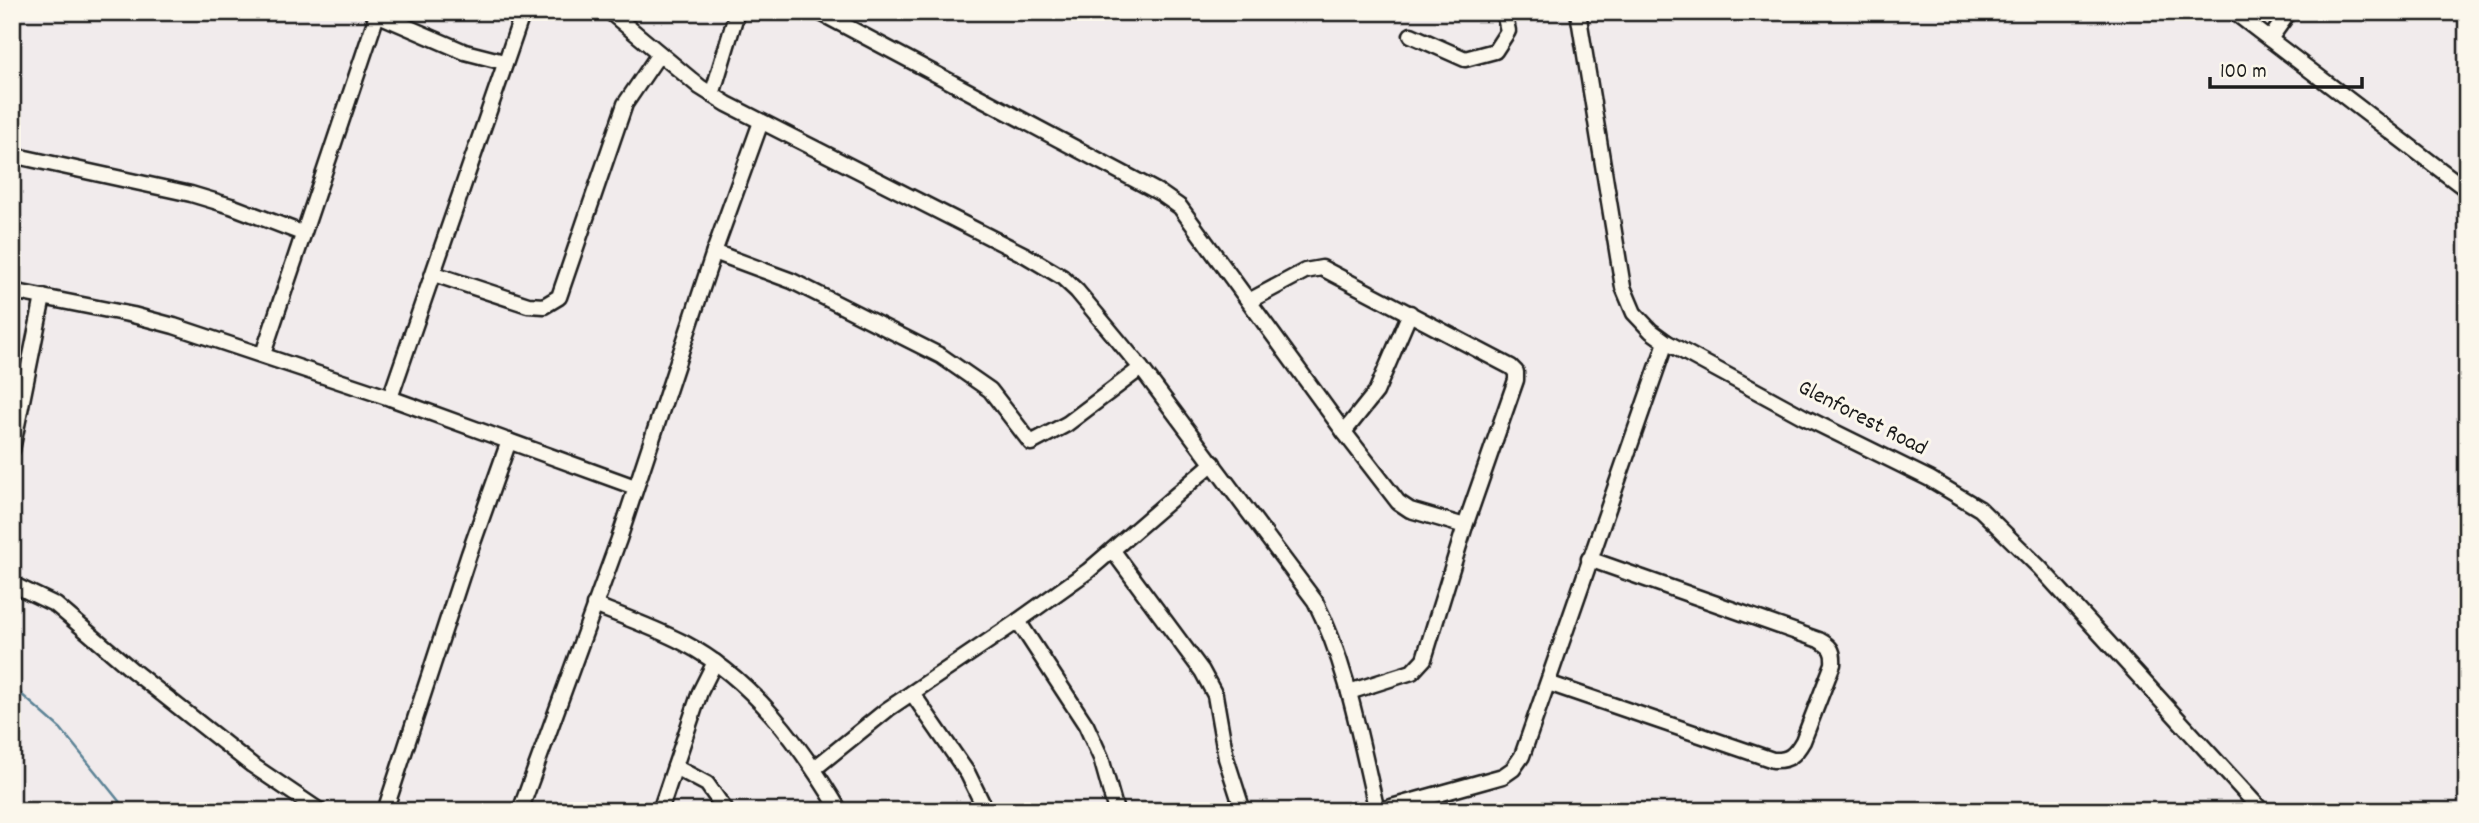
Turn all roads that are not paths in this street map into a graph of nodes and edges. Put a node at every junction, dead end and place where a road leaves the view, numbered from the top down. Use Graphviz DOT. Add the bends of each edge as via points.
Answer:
graph roads {
  1 [pos="523,12"];
  2 [pos="610,12"];
  3 [pos="737,12"];
  4 [pos="819,12"];
  5 [pos="1504,12"];
  6 [pos="1578,12"];
  7 [pos="2234,12"];
  8 [pos="2289,12"];
  9 [pos="374,13"];
  10 [pos="1412,35"];
  11 [pos="2270,39"];
  12 [pos="659,54"];
  13 [pos="504,62"];
  14 [pos="712,95"];
  15 [pos="761,122"];
  16 [pos="12,155"];
  17 [pos="2467,190"];
  18 [pos="302,233"];
  19 [pos="714,252"];
  20 [pos="434,274"];
  21 [pos="12,291"];
  22 [pos="43,298"];
  23 [pos="1249,301"];
  24 [pos="1410,313"];
  25 [pos="1666,342"];
  26 [pos="263,354"];
  27 [pos="1141,368"];
  28 [pos="390,398"];
  29 [pos="14,424"];
  30 [pos="1344,432"];
  31 [pos="509,441"];
  32 [pos="12,450"];
  33 [pos="1213,463"];
  34 [pos="635,487"];
  35 [pos="1465,526"];
  36 [pos="1113,551"];
  37 [pos="1590,559"];
  38 [pos="12,584"];
  39 [pos="594,605"];
  40 [pos="1018,621"];
  41 [pos="715,662"];
  42 [pos="1548,683"];
  43 [pos="1349,692"];
  44 [pos="912,694"];
  45 [pos="675,767"];
  46 [pos="815,768"];
  47 [pos="320,811"];
  48 [pos="385,811"];
  49 [pos="520,811"];
  50 [pos="660,811"];
  51 [pos="726,811"];
  52 [pos="841,811"];
  53 [pos="986,811"];
  54 [pos="1116,811"];
  55 [pos="1243,811"];
  56 [pos="2262,811"];
  1 -- 13 [label="street"];
  2 -- 12 [label="street"];
  3 -- 14 [label="street"];
  4 -- 23 [label="street" via="1171,200 1187,214"];
  5 -- 10 [label="street" via="1508,32 1494,51 1465,59"];
  6 -- 25 [label="street, Glenforest Road" via="1623,287 1634,313"];
  7 -- 11 [label="street"];
  8 -- 11 [label="street"];
  9 -- 13 [label="street" via="465,52"];
  9 -- 18 [label="street"];
  11 -- 17 [label="street"];
  12 -- 14 [label="street"];
  12 -- 20 [label="street" via="625,104 559,297 544,306 528,305"];
  13 -- 20 [label="street"];
  14 -- 15 [label="street"];
  15 -- 19 [label="street"];
  15 -- 27 [label="street" via="1044,265 1077,290"];
  16 -- 18 [label="street" via="191,194"];
  18 -- 26 [label="street"];
  19 -- 27 [label="street" via="792,281 941,356 990,390 1031,443 1067,424"];
  19 -- 34 [label="street"];
  20 -- 28 [label="street"];
  21 -- 22 [label="street"];
  22 -- 26 [label="street" via="174,326"];
  22 -- 29 [label="street"];
  23 -- 24 [label="street" via="1316,267"];
  23 -- 30 [label="street"];
  24 -- 30 [label="street" via="1376,392"];
  24 -- 35 [label="street" via="1516,372"];
  25 -- 37 [label="street"];
  25 -- 56 [label="street, Glenforest Road" via="1980,509 2040,568"];
  26 -- 28 [label="street"];
  27 -- 33 [label="street"];
  28 -- 31 [label="street"];
  29 -- 32 [label="street"];
  30 -- 35 [label="street" via="1403,506"];
  31 -- 34 [label="street"];
  31 -- 48 [label="street"];
  33 -- 36 [label="street"];
  33 -- 43 [label="street" via="1315,601"];
  34 -- 39 [label="street"];
  35 -- 43 [label="street" via="1421,664 1412,672"];
  36 -- 40 [label="street"];
  36 -- 55 [label="street" via="1215,695 1226,758"];
  37 -- 42 [label="street"];
  37 -- 42 [label="street" via="1819,640 1829,645 1833,664 1803,741 1796,753 1781,761"];
  38 -- 47 [label="street" via="56,605 252,765"];
  39 -- 41 [label="street" via="684,643"];
  39 -- 49 [label="street"];
  40 -- 44 [label="street"];
  40 -- 54 [label="street" via="1091,733"];
  41 -- 45 [label="street"];
  41 -- 46 [label="street" via="745,686"];
  42 -- 43 [label="street" via="1513,769 1503,776 1377,811"];
  44 -- 46 [label="street"];
  44 -- 53 [label="street" via="968,774"];
  45 -- 50 [label="street"];
  45 -- 51 [label="street" via="706,784"];
  46 -- 52 [label="street"];
}
